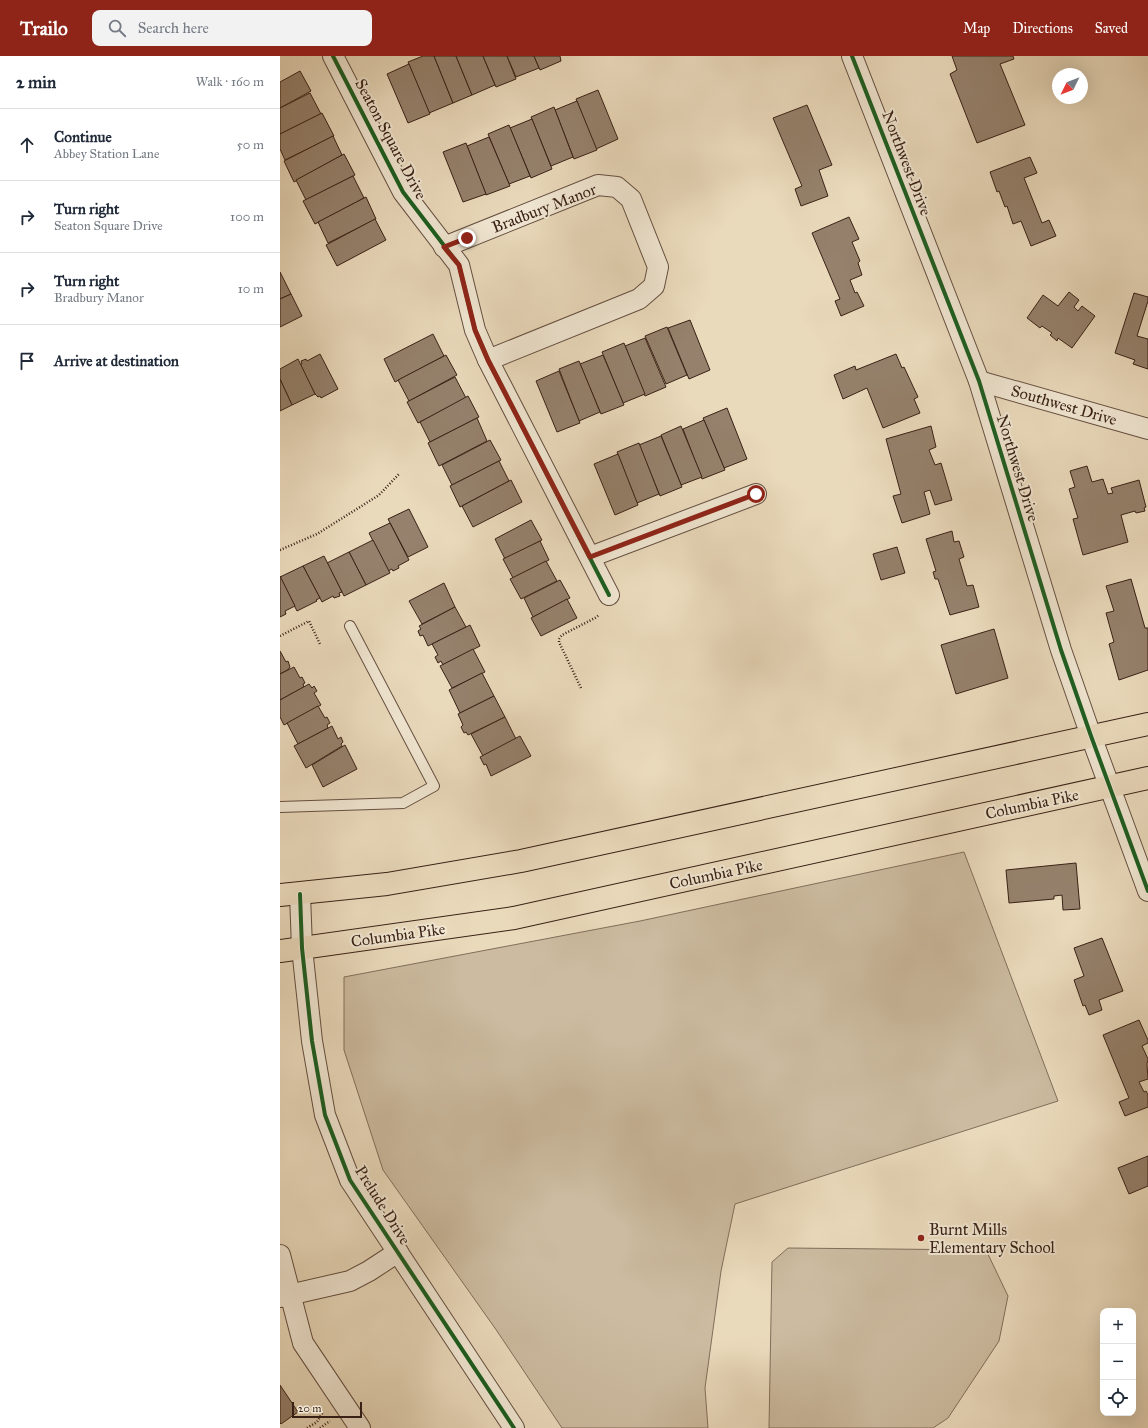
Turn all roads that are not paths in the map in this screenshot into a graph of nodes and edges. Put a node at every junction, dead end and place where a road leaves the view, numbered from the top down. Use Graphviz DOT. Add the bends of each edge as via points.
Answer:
graph roads {
  1 [pos="334,56"];
  2 [pos="852,56"];
  3 [pos="444,247"];
  4 [pos="488,360"];
  5 [pos="980,381"];
  6 [pos="1148,429"];
  7 [pos="756,494"];
  8 [pos="590,557"];
  9 [pos="605,603"];
  10 [pos="350,626"];
  11 [pos="1148,724"];
  12 [pos="1091,736"];
  13 [pos="1148,778"];
  14 [pos="1109,787"];
  15 [pos="280,807"];
  16 [pos="1148,891"];
  17 [pos="290,894"];
  18 [pos="302,948"];
  19 [pos="280,951"];
  20 [pos="398,1252"];
  21 [pos="280,1255"];
  22 [pos="285,1296"];
  23 [pos="360,1428"];
  24 [pos="514,1428"];
  1 -- 3 [label="street, Seaton Square Drive" via="402,192"];
  2 -- 5 [label="street, Northwest Drive"];
  3 -- 4 [label="street, Seaton Square Drive" via="459,265 475,330"];
  3 -- 4 [label="street, Bradbury Manor" via="598,185 617,187 632,199 658,267 654,286 639,299"];
  4 -- 8 [label="street, Seaton Square Drive"];
  5 -- 6 [label="street, Southwest Drive"];
  5 -- 12 [label="street, Northwest Drive" via="1062,650"];
  7 -- 8 [label="street"];
  8 -- 9 [label="street, Seaton Square Drive"];
  10 -- 15 [label="lane" via="434,786 403,803"];
  11 -- 12 [label="highway"];
  12 -- 14 [label="street, Northwest Drive"];
  12 -- 17 [label="highway" via="521,861 387,884"];
  13 -- 14 [label="highway, Columbia Pike"];
  14 -- 16 [label="street, Northwest Drive"];
  14 -- 18 [label="highway, Columbia Pike" via="514,918"];
  17 -- 18 [label="street, Prelude Drive"];
  18 -- 19 [label="highway, Columbia Pike"];
  18 -- 20 [label="street, Prelude Drive" via="312,1041 325,1115 350,1180"];
  20 -- 22 [label="street" via="350,1281"];
  20 -- 24 [label="street, Prelude Drive"];
  21 -- 22 [label="street"];
  22 -- 23 [label="street" via="303,1343"];
}
